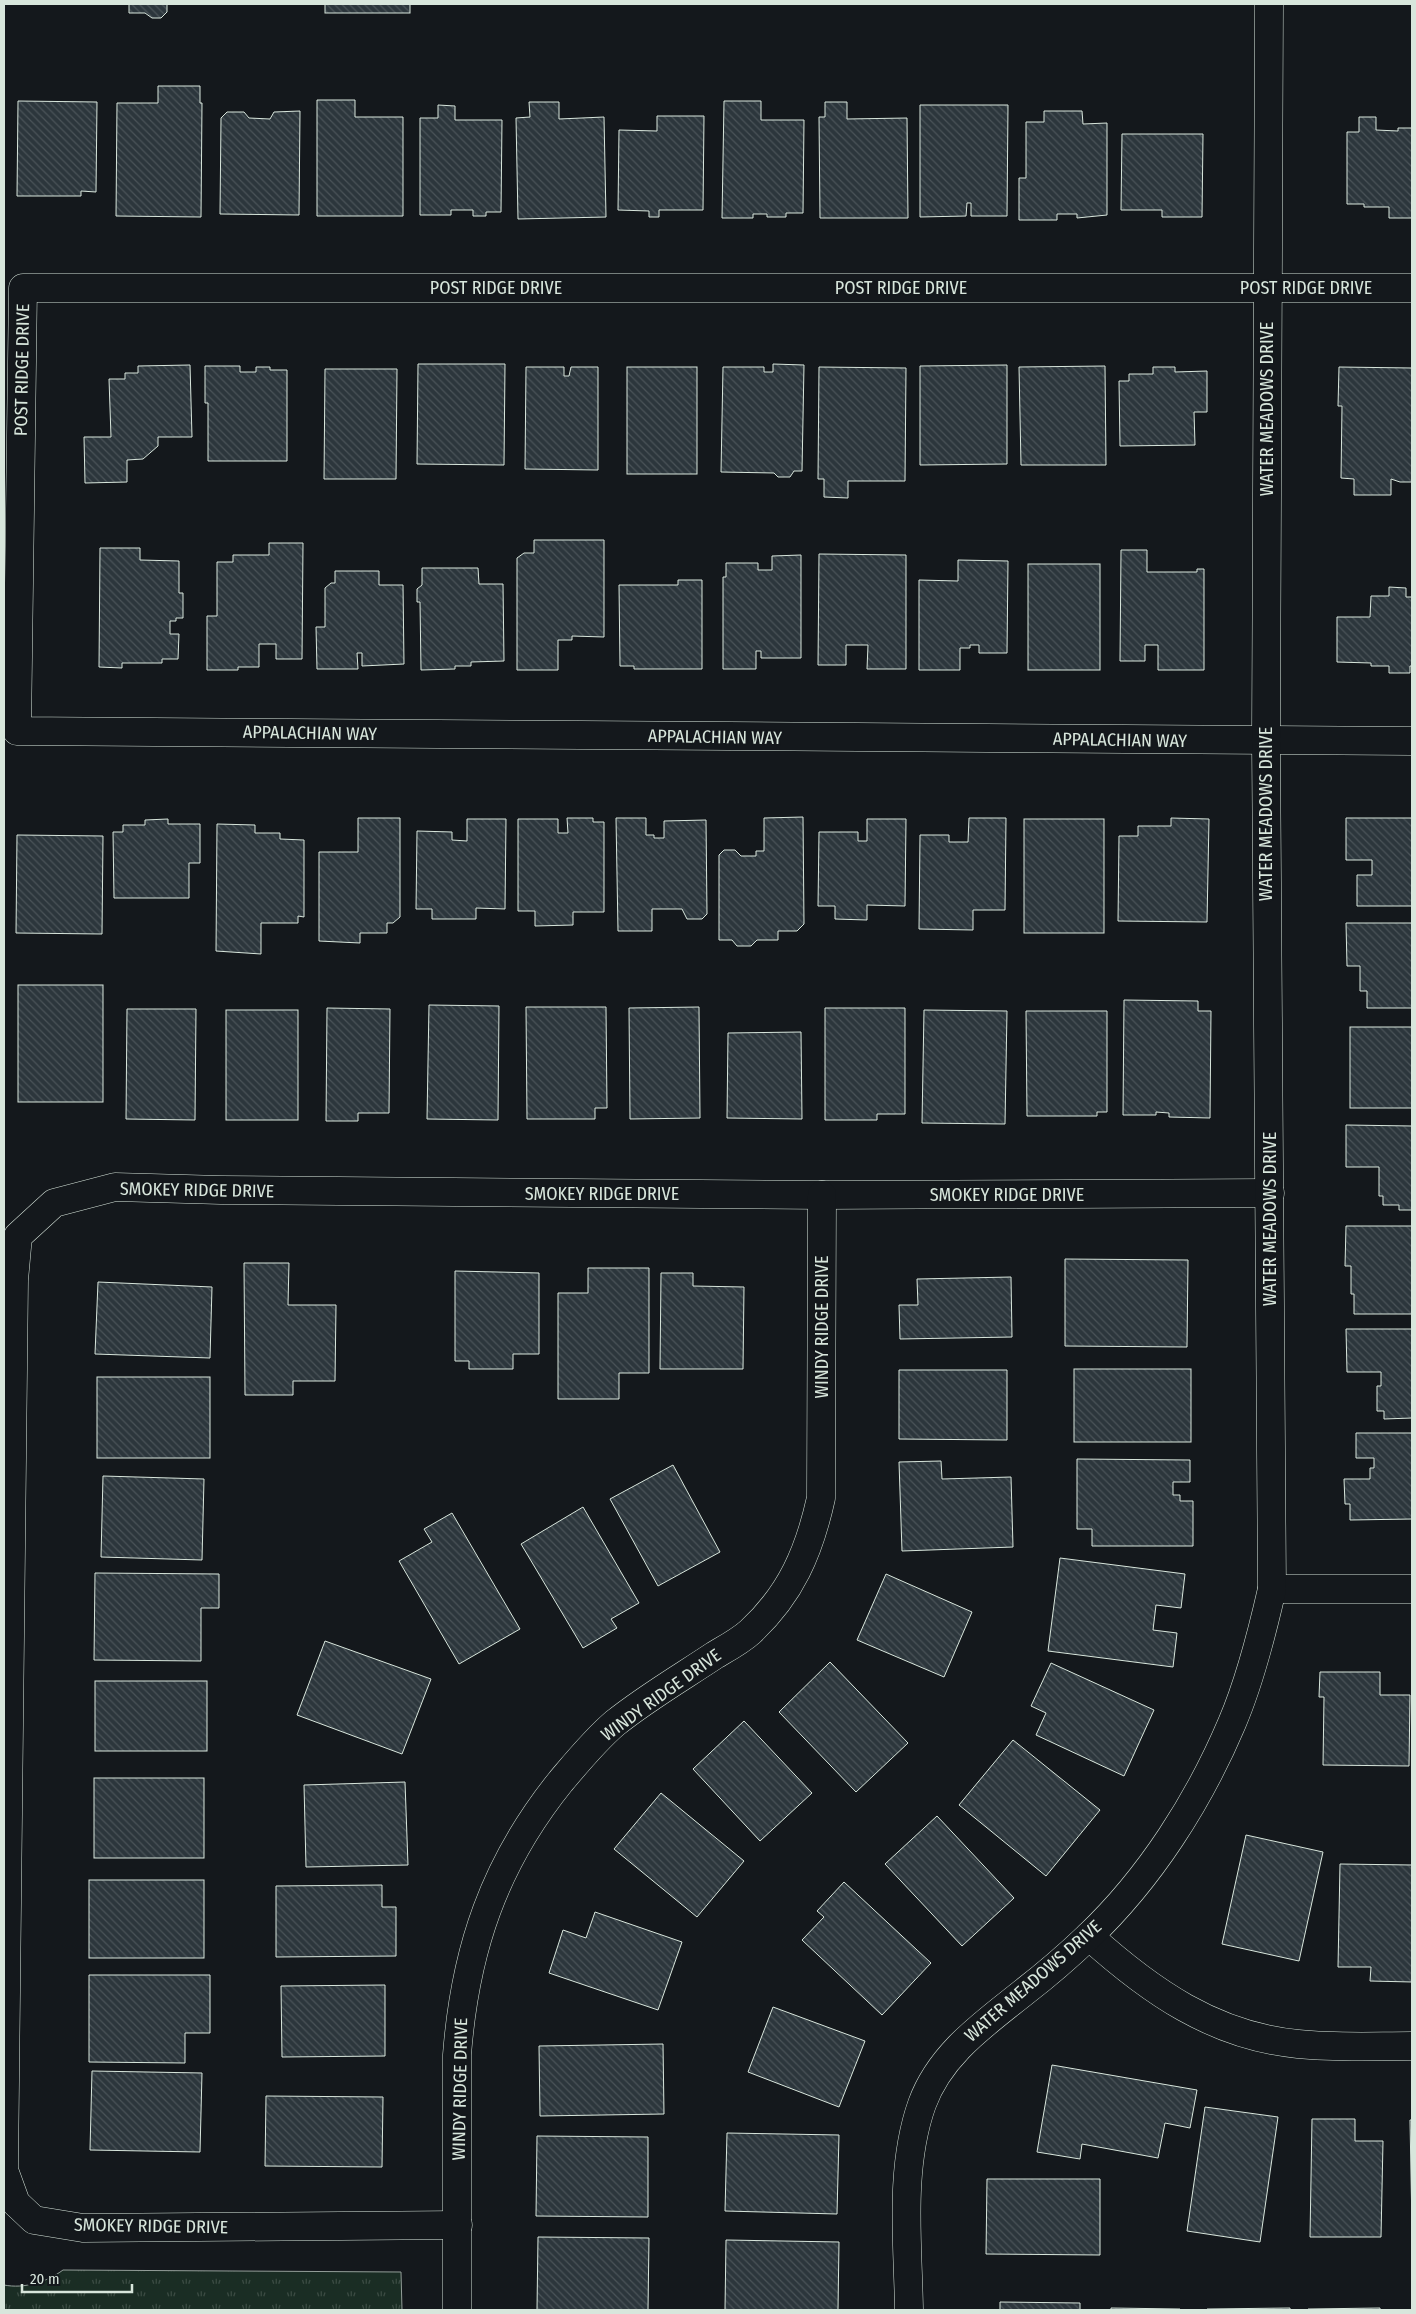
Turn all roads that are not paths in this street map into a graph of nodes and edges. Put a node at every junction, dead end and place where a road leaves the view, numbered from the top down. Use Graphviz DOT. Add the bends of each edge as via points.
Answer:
graph roads {
  1 [pos="1269,4"];
  2 [pos="1268,288"];
  3 [pos="1412,288"];
  4 [pos="17,730"];
  5 [pos="1266,742"];
  6 [pos="1412,742"];
  7 [pos="1270,1194"];
  8 [pos="822,1195"];
  9 [pos="1272,1589"];
  10 [pos="1412,1589"];
  11 [pos="1089,1936"];
  12 [pos="1412,2046"];
  13 [pos="458,2224"];
  14 [pos="457,2310"];
  15 [pos="909,2310"];
  1 -- 2 [label="street, WATER MEADOWS DRIVE"];
  2 -- 3 [label="street, POST RIDGE DRIVE"];
  2 -- 4 [label="street, POST RIDGE DRIVE" via="23,288"];
  2 -- 5 [label="street, WATER MEADOWS DRIVE"];
  4 -- 5 [label="street, APPALACHIAN WAY"];
  5 -- 6 [label="street, APPALACHIAN WAY"];
  5 -- 7 [label="street, WATER MEADOWS DRIVE"];
  7 -- 8 [label="street, SMOKEY RIDGE DRIVE"];
  7 -- 9 [label="street, WATER MEADOWS DRIVE"];
  8 -- 13 [label="street, WINDY RIDGE DRIVE" via="822,1466 821,1498 813,1532 799,1568 783,1596 767,1614 749,1633 616,1723 587,1749 528,1825 506,1864 488,1904 475,1946 460,2020"];
  8 -- 13 [label="street, SMOKEY RIDGE DRIVE" via="240,1191 115,1187 54,1203 18,1236 14,1280 4,2170 16,2203 34,2220 83,2228"];
  9 -- 10 [label="street"];
  9 -- 11 [label="street, WATER MEADOWS DRIVE" via="1232,1722 1209,1771 1184,1816 1149,1866"];
  11 -- 12 [label="street" via="1146,1984 1205,2018 1233,2029 1296,2044"];
  11 -- 15 [label="street, WATER MEADOWS DRIVE" via="961,2043 939,2071 923,2102 914,2133 908,2175"];
  13 -- 14 [label="street, WINDY RIDGE DRIVE"];
}
